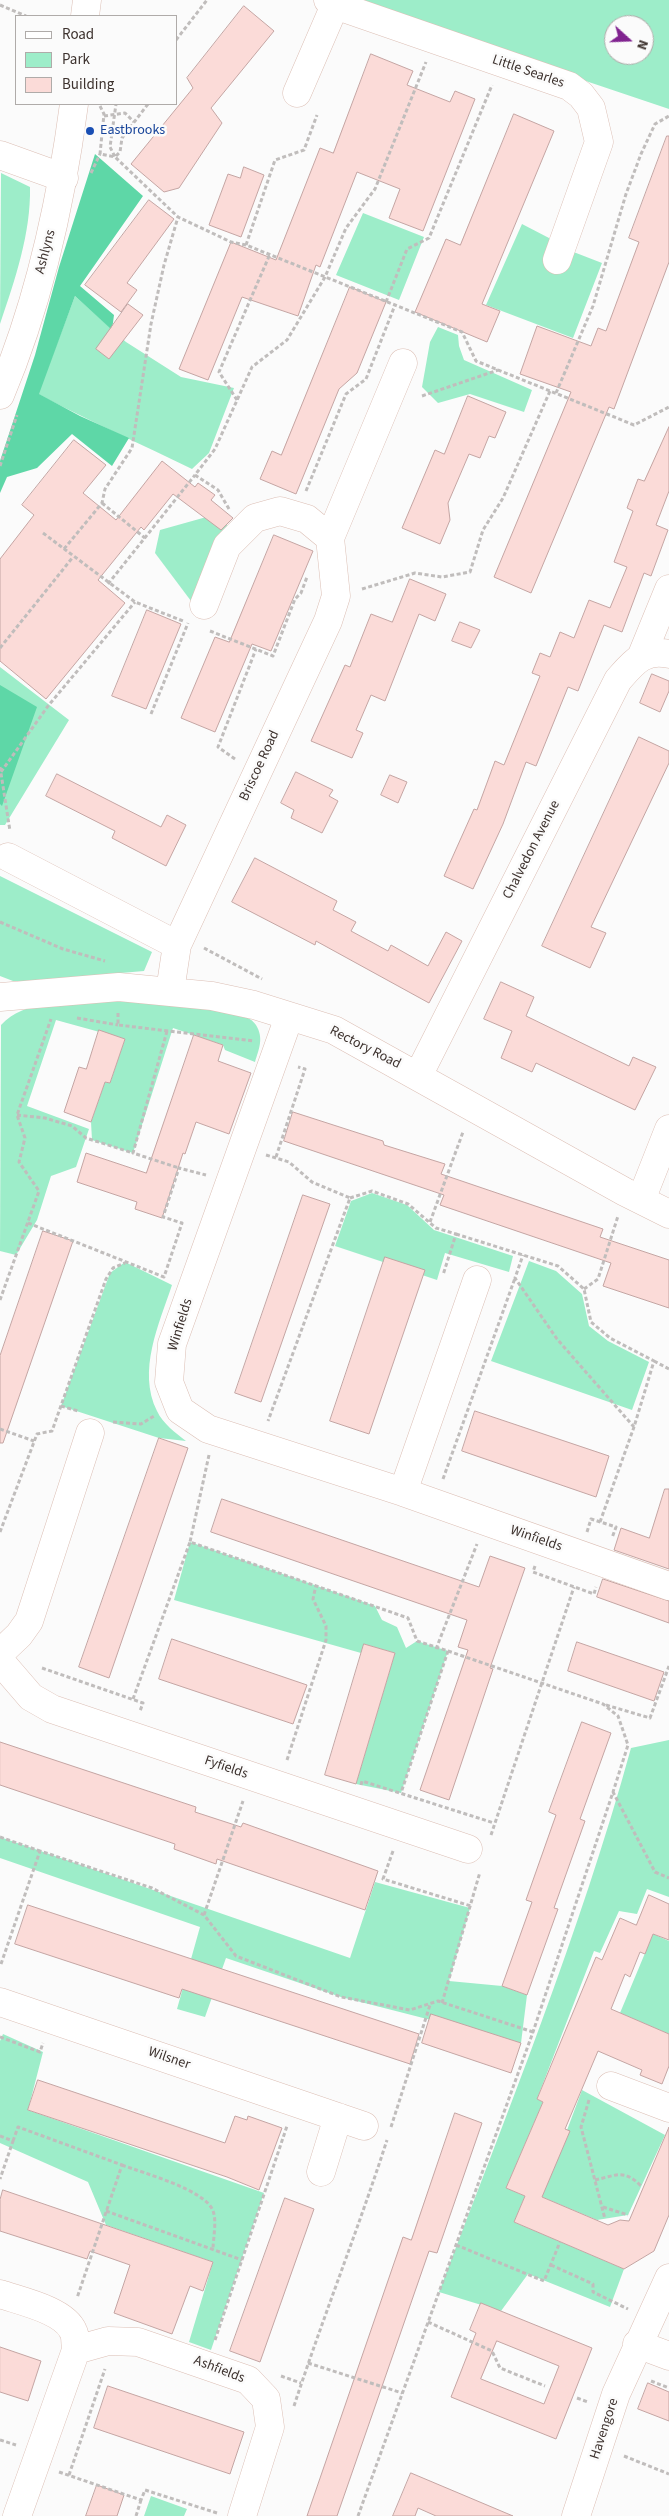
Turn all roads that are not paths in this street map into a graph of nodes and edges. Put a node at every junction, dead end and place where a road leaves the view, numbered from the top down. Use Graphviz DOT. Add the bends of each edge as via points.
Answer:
graph roads {
  1 [pos="86,0"];
  2 [pos="332,3"];
  3 [pos="84,15"];
  4 [pos="297,93"];
  5 [pos="74,105"];
  6 [pos="0,155"];
  7 [pos="64,178"];
  8 [pos="557,260"];
  9 [pos="403,363"];
  10 [pos="0,395"];
  11 [pos="330,538"];
  12 [pos="669,589"];
  13 [pos="199,621"];
  14 [pos="669,654"];
  15 [pos="642,655"];
  16 [pos="9,846"];
  17 [pos="188,945"];
  18 [pos="170,991"];
  19 [pos="0,997"];
  20 [pos="289,1017"];
  21 [pos="418,1076"];
  22 [pos="669,1128"];
  23 [pos="642,1200"];
  24 [pos="669,1214"];
  25 [pos="477,1280"];
  26 [pos="95,1422"];
  27 [pos="403,1492"];
  28 [pos="669,1586"];
  29 [pos="0,1653"];
  30 [pos="0,1661"];
  31 [pos="468,1849"];
  32 [pos="0,2002"];
  33 [pos="611,2086"];
  34 [pos="669,2108"];
  35 [pos="338,2117"];
  36 [pos="364,2126"];
  37 [pos="321,2172"];
  38 [pos="669,2278"];
  39 [pos="0,2294"];
  40 [pos="637,2344"];
  41 [pos="76,2350"];
  42 [pos="669,2356"];
  43 [pos="232,2515"];
  44 [pos="17,2516"];
  45 [pos="576,2516"];
  1 -- 3 [label="street"];
  2 -- 4 [label="street, Little Searles"];
  2 -- 8 [label="street, Little Searles" via="569,86 581,95 591,108 599,142"];
  5 -- 7 [label="street, Ashlyns"];
  6 -- 7 [label="street"];
  7 -- 10 [label="street, Ashlyns" via="36,289"];
  9 -- 11 [label="street, Briscoe Road"];
  11 -- 13 [label="street" via="308,518 280,511 255,518 227,546"];
  11 -- 17 [label="street, Briscoe Road" via="336,596 328,621"];
  12 -- 15 [label="street"];
  14 -- 15 [label="street" via="652,652"];
  15 -- 21 [label="street, Chalvedon Avenue" via="618,680"];
  16 -- 17 [label="street"];
  17 -- 18 [label="street, Briscoe Road"];
  18 -- 19 [label="street, Rectory Road" via="117,974"];
  18 -- 20 [label="street, Rectory Road" via="246,1003"];
  20 -- 21 [label="street, Rectory Road" via="334,1030"];
  20 -- 27 [label="street, Winfields" via="172,1344 169,1382 180,1410 208,1429"];
  21 -- 23 [label="street, Rectory Road"];
  22 -- 23 [label="street"];
  23 -- 24 [label="street, Rectory Road"];
  25 -- 27 [label="street"];
  26 -- 29 [label="street" via="29,1621"];
  27 -- 28 [label="street, Winfields"];
  30 -- 31 [label="street, Fyfields" via="32,1697 52,1709"];
  32 -- 35 [label="street, Wilsner"];
  33 -- 34 [label="street"];
  35 -- 36 [label="street, Wilsner"];
  35 -- 37 [label="street"];
  38 -- 40 [label="street, Havengore"];
  39 -- 41 [label="street" via="66,2320 74,2332"];
  40 -- 42 [label="street"];
  40 -- 45 [label="street, Havengore" via="616,2394"];
  41 -- 43 [label="street, Ashfields" via="108,2341 138,2342 248,2380 260,2390 266,2399 270,2427"];
  41 -- 44 [label="street"];
}
